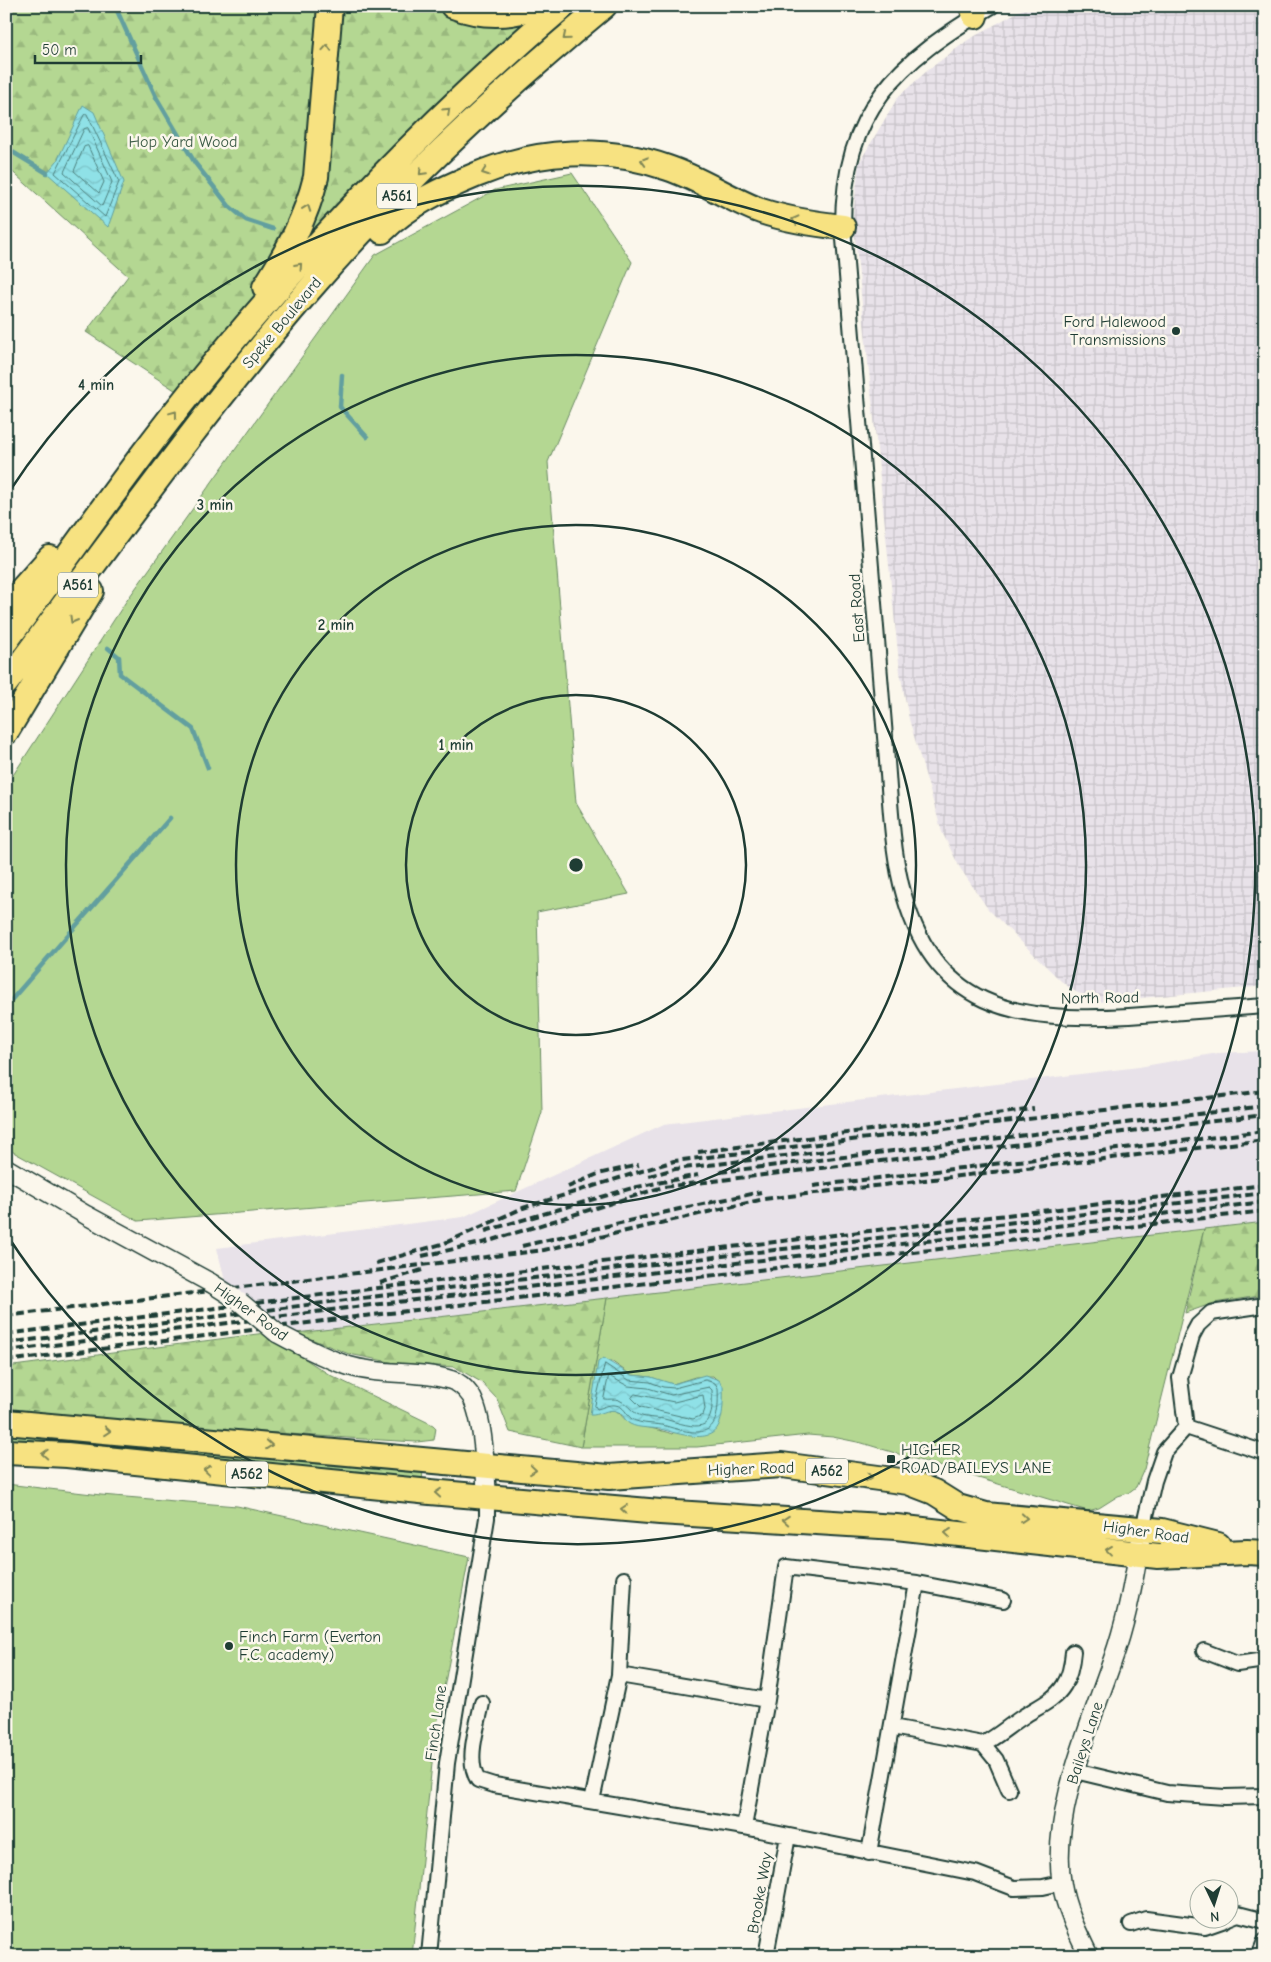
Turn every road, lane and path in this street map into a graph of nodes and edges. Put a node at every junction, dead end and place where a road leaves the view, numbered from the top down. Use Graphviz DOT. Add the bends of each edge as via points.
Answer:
graph roads {
  1 [pos="330,6"];
  2 [pos="453,6"];
  3 [pos="538,6"];
  4 [pos="563,6"];
  5 [pos="604,6"];
  6 [pos="980,10"];
  7 [pos="843,227"];
  8 [pos="232,342"];
  9 [pos="212,407"];
  10 [pos="145,453"];
  11 [pos="150,488"];
  12 [pos="6,607"];
  13 [pos="6,640"];
  14 [pos="6,682"];
  15 [pos="6,732"];
  16 [pos="946,974"];
  17 [pos="1265,1006"];
  18 [pos="6,1168"];
  19 [pos="1265,1305"];
  20 [pos="6,1422"];
  21 [pos="1186,1427"];
  22 [pos="6,1452"];
  23 [pos="1265,1453"];
  24 [pos="484,1465"];
  25 [pos="487,1497"];
  26 [pos="1143,1529"];
  27 [pos="1256,1552"];
  28 [pos="1138,1554"];
  29 [pos="624,1579"];
  30 [pos="916,1583"];
  31 [pos="1003,1600"];
  32 [pos="1204,1651"];
  33 [pos="1073,1652"];
  34 [pos="1265,1660"];
  35 [pos="620,1675"];
  36 [pos="766,1700"];
  37 [pos="482,1703"];
  38 [pos="892,1727"];
  39 [pos="983,1744"];
  40 [pos="1075,1771"];
  41 [pos="1008,1790"];
  42 [pos="1265,1796"];
  43 [pos="592,1801"];
  44 [pos="744,1826"];
  45 [pos="788,1836"];
  46 [pos="869,1853"];
  47 [pos="1061,1883"];
  48 [pos="1238,1914"];
  49 [pos="1265,1921"];
  50 [pos="1131,1924"];
  51 [pos="1188,1924"];
  52 [pos="1265,1941"];
  53 [pos="429,1956"];
  54 [pos="766,1956"];
  55 [pos="1090,1956"];
  56 [pos="1259,1956"];
  8 -- 1 [label="highway, one-way" via="292,244 311,199 322,126"];
  2 -- 3 [label="highway" via="495,16"];
  8 -- 4 [label="highway, Speke Boulevard / A561, one-way" via="354,204 442,116"];
  5 -- 9 [label="highway, Speke Boulevard / A561, one-way" via="459,136 365,228"];
  6 -- 7 [label="street, East Road" via="905,66 872,107 850,157 843,198"];
  7 -- 9 [label="highway, one-way" via="800,222 761,210 705,182 630,157 591,152 554,154 514,162 449,186 388,224"];
  7 -- 16 [label="street, East Road" via="897,863 909,912 919,935"];
  10 -- 8 [label="highway, Speke Boulevard / A561, one-way"];
  9 -- 11 [label="highway, Speke Boulevard / A561"];
  10 -- 12 [label="highway"];
  10 -- 13 [label="highway, Speke Boulevard / A561"];
  11 -- 14 [label="highway, Speke Boulevard / A561"];
  11 -- 15 [label="highway, one-way"];
  16 -- 17 [label="street, North Road" via="964,989 994,1005 1047,1016 1116,1016"];
  18 -- 24 [label="street, Higher Road, bridge" via="211,1283 277,1333 312,1352 376,1372 438,1378 460,1384 472,1398 481,1430"];
  19 -- 21 [label="street" via="1211,1313 1198,1325 1180,1378"];
  20 -- 24 [label="highway, Higher Road / A562, one-way"];
  21 -- 23 [label="street"];
  21 -- 26 [label="street" via="1164,1452"];
  25 -- 22 [label="highway, Higher Road / A562, one-way" via="67,1455"];
  24 -- 25 [label="street, Higher Road"];
  24 -- 26 [label="highway, Higher Road / A562, one-way" via="609,1477 782,1465 908,1482 934,1492 958,1507 986,1515"];
  28 -- 25 [label="highway, Higher Road / A562, one-way" via="896,1527"];
  25 -- 53 [label="street, Finch Lane" via="487,1518 448,1763"];
  26 -- 27 [label="highway, Higher Road / A562"];
  26 -- 28 [label="street, Baileys Lane"];
  27 -- 28 [label="highway, Higher Road / A562"];
  28 -- 40 [label="street, Baileys Lane" via="1118,1644"];
  29 -- 35 [label="street"];
  30 -- 31 [label="street"];
  30 -- 36 [label="street" via="786,1567"];
  30 -- 38 [label="street"];
  32 -- 34 [label="street" via="1237,1664"];
  33 -- 39 [label="street" via="1071,1669 1054,1697"];
  35 -- 36 [label="street"];
  35 -- 43 [label="street"];
  36 -- 44 [label="street"];
  37 -- 43 [label="street" via="472,1762 473,1773 478,1780"];
  38 -- 39 [label="street"];
  38 -- 46 [label="street"];
  39 -- 41 [label="street" via="996,1760"];
  40 -- 42 [label="street" via="1167,1793"];
  40 -- 47 [label="street, Baileys Lane" via="1062,1819"];
  43 -- 44 [label="street"];
  44 -- 45 [label="street"];
  45 -- 46 [label="street"];
  45 -- 54 [label="street, Brooke Way"];
  46 -- 47 [label="street" via="975,1873 1014,1888"];
  47 -- 55 [label="street, Baileys Lane" via="1064,1900"];
  48 -- 49 [label="street"];
  50 -- 51 [label="street" via="1146,1918"];
  52 -- 56 [label="street"];
}
